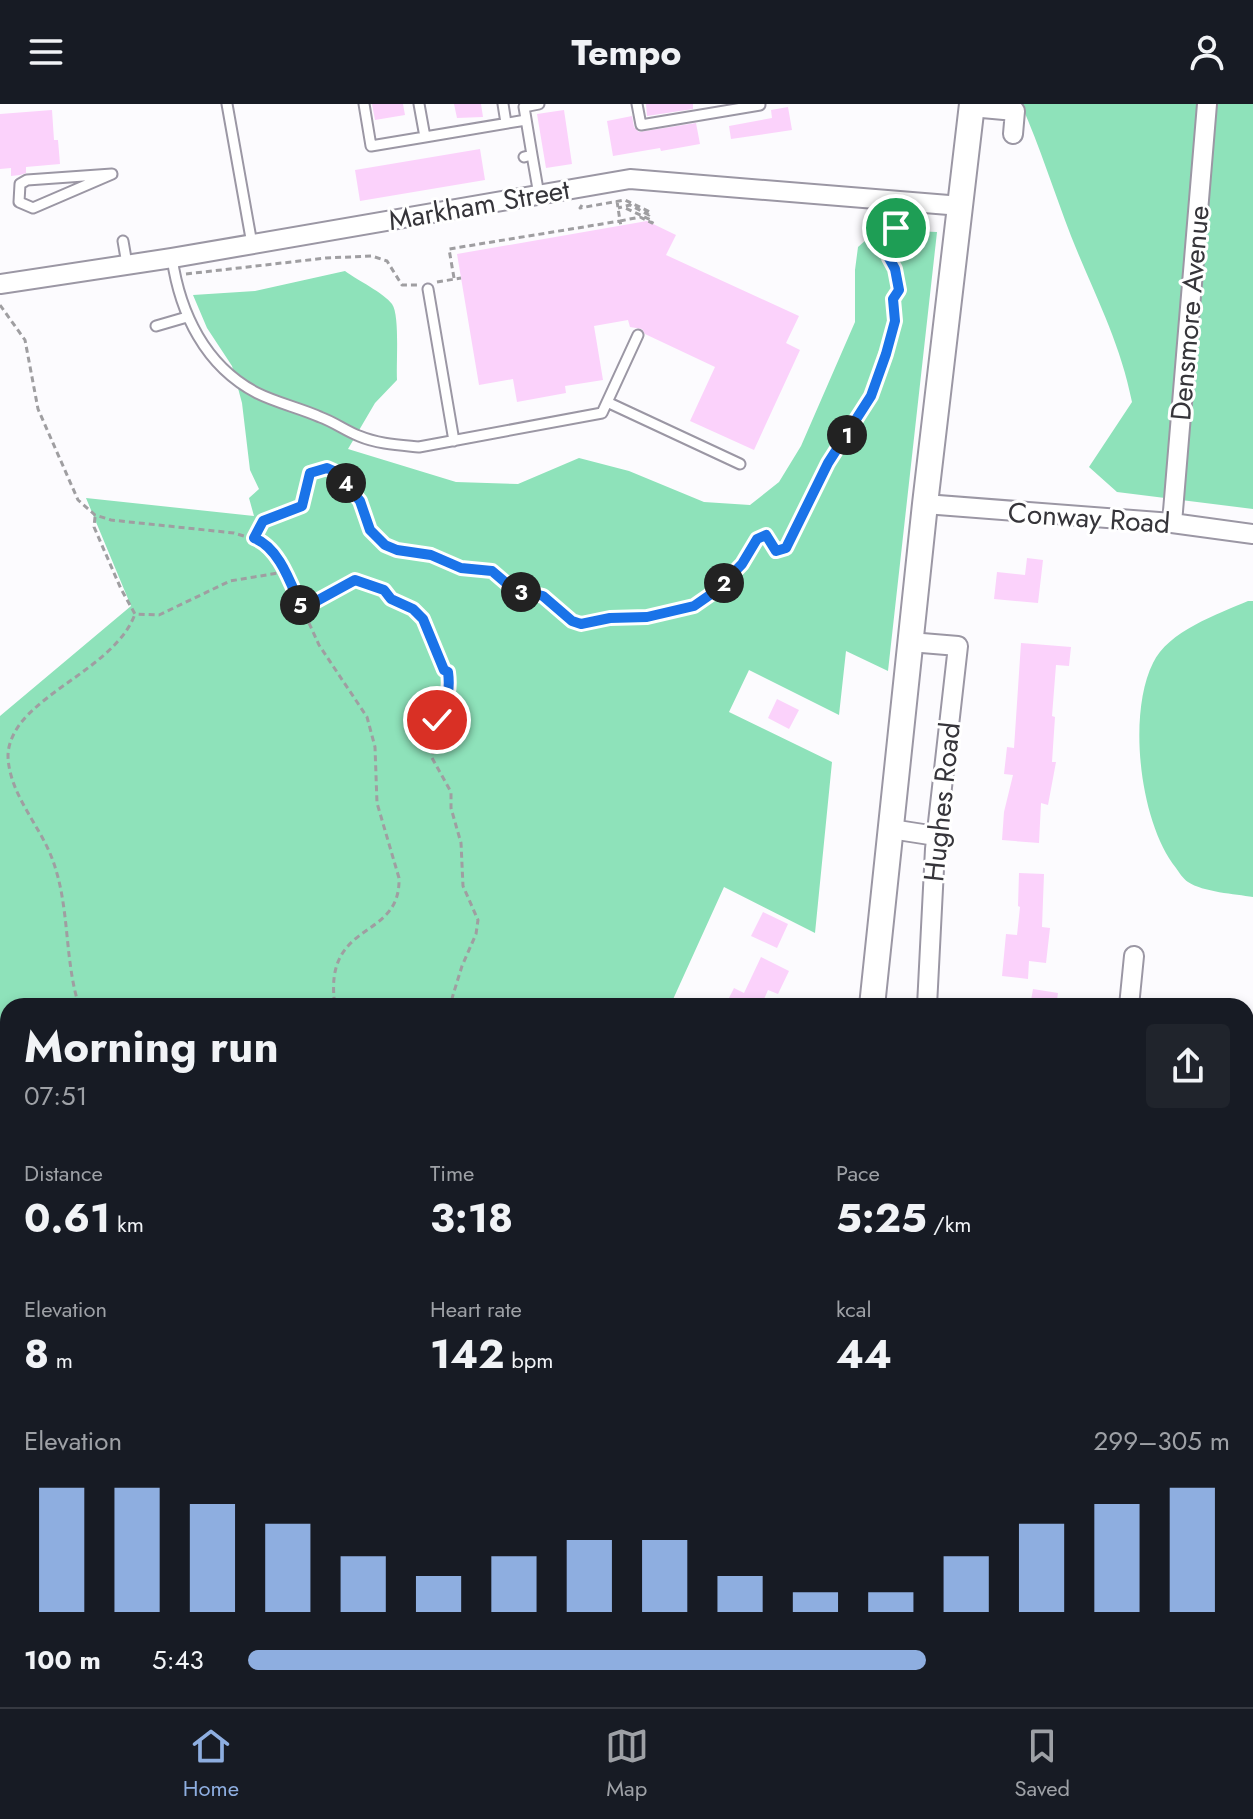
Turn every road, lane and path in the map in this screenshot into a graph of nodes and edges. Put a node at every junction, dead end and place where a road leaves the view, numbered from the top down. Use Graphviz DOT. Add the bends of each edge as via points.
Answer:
graph roads {
  1 [pos="227,104"];
  2 [pos="364,104"];
  3 [pos="419,104"];
  4 [pos="503,104"];
  5 [pos="539,104"];
  6 [pos="637,104"];
  7 [pos="1207,104"];
  8 [pos="760,105"];
  9 [pos="972,105"];
  10 [pos="526,120"];
  11 [pos="506,123"];
  12 [pos="1013,134"];
  13 [pos="425,137"];
  14 [pos="112,174"];
  15 [pos="615,190"];
  16 [pos="539,195"];
  17 [pos="617,201"];
  18 [pos="599,202"];
  19 [pos="903,202"];
  20 [pos="961,206"];
  21 [pos="620,207"];
  22 [pos="621,223"];
  23 [pos="123,241"];
  24 [pos="252,244"];
  25 [pos="127,264"];
  26 [pos="173,267"];
  27 [pos="454,279"];
  28 [pos="0,284"];
  29 [pos="407,287"];
  30 [pos="428,289"];
  31 [pos="0,305"];
  32 [pos="187,317"];
  33 [pos="156,326"];
  34 [pos="638,335"];
  35 [pos="607,402"];
  36 [pos="454,441"];
  37 [pos="740,464"];
  38 [pos="925,504"];
  39 [pos="95,515"];
  40 [pos="1172,523"];
  41 [pos="1253,534"];
  42 [pos="254,538"];
  43 [pos="284,572"];
  44 [pos="302,609"];
  45 [pos="135,614"];
  46 [pos="910,642"];
  47 [pos="891,829"];
  48 [pos="936,836"];
  49 [pos="1134,956"];
  50 [pos="77,998"];
  51 [pos="334,998"];
  52 [pos="452,998"];
  53 [pos="873,998"];
  54 [pos="927,998"];
  55 [pos="1130,998"];
  1 -- 24 [label="lane"];
  2 -- 13 [label="lane" via="371,146"];
  3 -- 13 [label="lane"];
  4 -- 11 [label="lane"];
  5 -- 10 [label="lane" via="524,107"];
  6 -- 8 [label="lane" via="641,125"];
  7 -- 40 [label="street, Densmore Avenue"];
  9 -- 12 [label="street" via="1015,111"];
  9 -- 20 [label="main road"];
  10 -- 11 [label="lane"];
  10 -- 16 [label="lane" via="528,156"];
  11 -- 13 [label="lane"];
  14 -- 14 [label="lane" via="27,180 20,184 19,202 33,208"];
  15 -- 17 [label="path"];
  16 -- 19 [label="street, Markham Street" via="630,179"];
  16 -- 24 [label="street, Markham Street"];
  17 -- 18 [label="path" via="580,208"];
  17 -- 21 [label="path"];
  17 -- 21 [label="path" via="625,200 650,212"];
  19 -- 20 [label="street, Markham Street"];
  19 -- 42 [label="path" via="889,258 899,290 893,299 895,321 871,396 828,463 786,548 776,551 766,535 757,539 742,564 694,606 647,617 572,621 543,596 513,589 492,571 461,568 385,545 370,530 360,501 327,468 310,473 302,506 263,521"];
  20 -- 38 [label="main road"];
  21 -- 22 [label="path"];
  21 -- 22 [label="path" via="653,221 640,217"];
  22 -- 27 [label="path" via="449,249"];
  23 -- 25 [label="lane"];
  24 -- 26 [label="street, Markham Street"];
  25 -- 26 [label="street, Markham Street"];
  25 -- 28 [label="street, Markham Street"];
  26 -- 29 [label="path" via="372,256 387,261"];
  26 -- 32 [label="lane"];
  30 -- 36 [label="lane"];
  31 -- 39 [label="path" via="25,340 38,409 78,500"];
  32 -- 33 [label="lane"];
  32 -- 36 [label="lane" via="204,348 257,393 360,437 392,445"];
  34 -- 35 [label="lane"];
  35 -- 36 [label="lane" via="602,413"];
  35 -- 37 [label="lane"];
  38 -- 40 [label="street, Conway Road"];
  38 -- 46 [label="main road"];
  39 -- 42 [label="path"];
  39 -- 45 [label="path" via="94,527"];
  40 -- 41 [label="street, Conway Road"];
  42 -- 43 [label="path" via="264,542"];
  43 -- 44 [label="path"];
  43 -- 45 [label="path" via="230,581 159,615"];
  44 -- 51 [label="path" via="367,717 375,747 377,803 399,878 392,910 352,941 336,964"];
  44 -- 52 [label="path" via="355,580 378,587 423,619 448,672 449,695 437,720 432,758 451,792 463,886 478,920"];
  45 -- 50 [label="path" via="122,637 31,711 16,729 8,756 18,792 58,872"];
  46 -- 47 [label="main road"];
  46 -- 48 [label="street, Hughes Road" via="958,646"];
  47 -- 48 [label="street"];
  47 -- 53 [label="main road"];
  48 -- 54 [label="street, Hughes Road"];
  49 -- 55 [label="street"];
}
